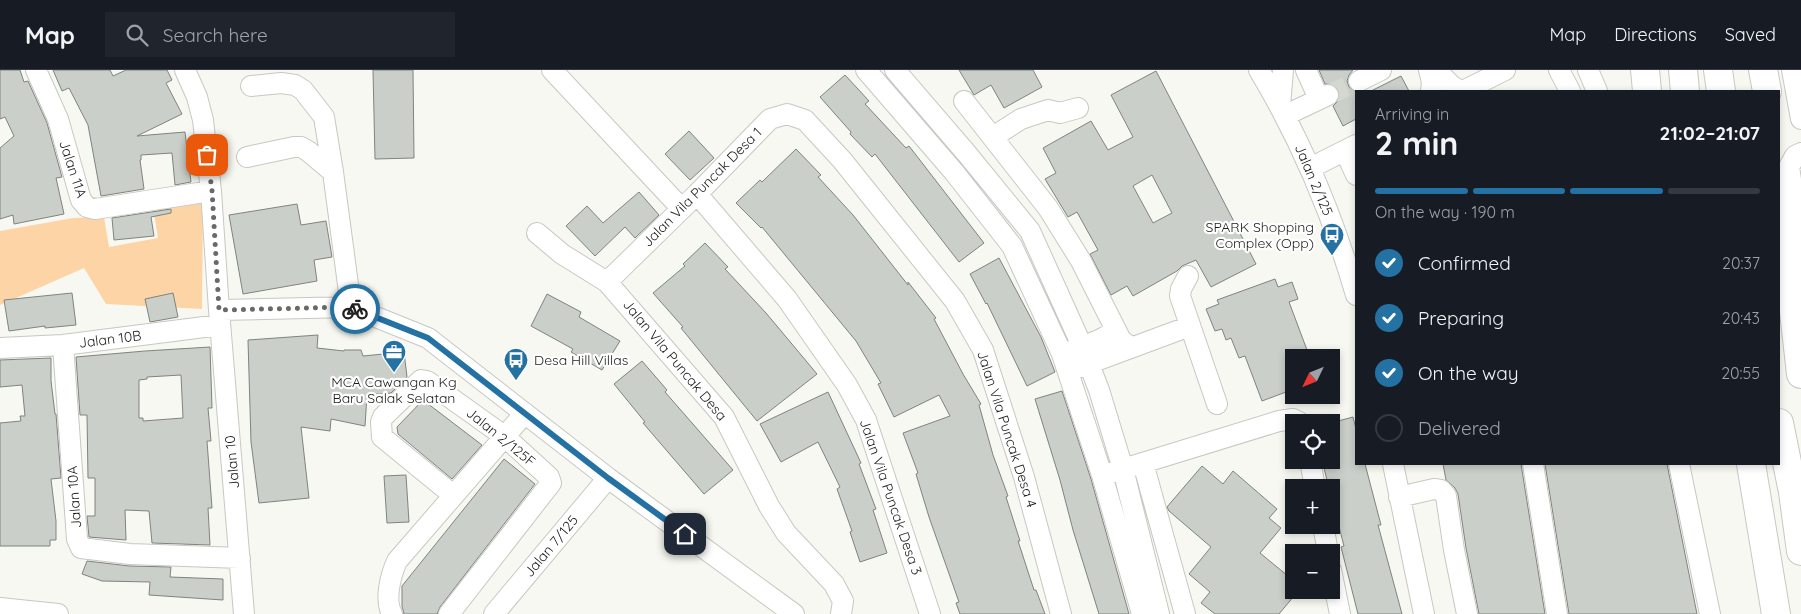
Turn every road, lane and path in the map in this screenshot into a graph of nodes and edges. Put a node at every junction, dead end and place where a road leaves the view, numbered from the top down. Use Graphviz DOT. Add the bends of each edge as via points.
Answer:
graph roads {
  1 [pos="36,70"];
  2 [pos="552,70"];
  3 [pos="866,70"];
  4 [pos="894,70"];
  5 [pos="1259,70"];
  6 [pos="1283,70"];
  7 [pos="1306,70"];
  8 [pos="1381,70"];
  9 [pos="1429,70"];
  10 [pos="1436,70"];
  11 [pos="1505,70"];
  12 [pos="1588,70"];
  13 [pos="1645,70"];
  14 [pos="1683,70"];
  15 [pos="1718,70"];
  16 [pos="1763,70"];
  17 [pos="1792,70"];
  18 [pos="1561,71"];
  19 [pos="192,74"];
  20 [pos="1359,81"];
  21 [pos="250,86"];
  22 [pos="1431,90"];
  23 [pos="1460,90"];
  24 [pos="1464,90"];
  25 [pos="1570,90"];
  26 [pos="1598,90"];
  27 [pos="1648,90"];
  28 [pos="1685,90"];
  29 [pos="1721,90"];
  30 [pos="1768,90"];
  31 [pos="964,101"];
  32 [pos="1078,108"];
  33 [pos="1283,110"];
  34 [pos="1801,119"];
  35 [pos="805,120"];
  36 [pos="993,137"];
  37 [pos="1351,148"];
  38 [pos="1801,153"];
  39 [pos="247,157"];
  40 [pos="1310,168"];
  41 [pos="1355,170"];
  42 [pos="334,172"];
  43 [pos="1780,187"];
  44 [pos="212,190"];
  45 [pos="697,194"];
  46 [pos="682,208"];
  47 [pos="537,233"];
  48 [pos="1801,243"];
  49 [pos="1188,276"];
  50 [pos="607,282"];
  51 [pos="1355,291"];
  52 [pos="351,307"];
  53 [pos="220,317"];
  54 [pos="1190,326"];
  55 [pos="1116,331"];
  56 [pos="63,346"];
  57 [pos="1130,347"];
  58 [pos="0,348"];
  59 [pos="1086,355"];
  60 [pos="1065,363"];
  61 [pos="1801,374"];
  62 [pos="1217,404"];
  63 [pos="525,413"];
  64 [pos="1285,420"];
  65 [pos="1780,428"];
  66 [pos="504,436"];
  67 [pos="1142,463"];
  68 [pos="1392,465"];
  69 [pos="1533,465"];
  70 [pos="1679,465"];
  71 [pos="1751,465"];
  72 [pos="1123,469"];
  73 [pos="1102,475"];
  74 [pos="608,478"];
  75 [pos="453,495"];
  76 [pos="1400,497"];
  77 [pos="1801,552"];
  78 [pos="240,558"];
  79 [pos="1337,599"];
  80 [pos="0,608"];
  81 [pos="58,614"];
  82 [pos="244,614"];
  83 [pos="392,614"];
  84 [pos="449,614"];
  85 [pos="494,614"];
  86 [pos="794,614"];
  87 [pos="841,614"];
  88 [pos="930,614"];
  89 [pos="1061,614"];
  90 [pos="1142,614"];
  91 [pos="1159,614"];
  92 [pos="1185,614"];
  93 [pos="1340,614"];
  94 [pos="1424,614"];
  95 [pos="1467,614"];
  96 [pos="1557,614"];
  97 [pos="1710,614"];
  98 [pos="1776,614"];
  1 -- 44 [label="street, Jalan 11A" via="58,119 81,200 87,207 95,209"];
  2 -- 46 [label="street"];
  3 -- 60 [label="street" via="954,172 1012,246"];
  4 -- 59 [label="street" via="1030,231"];
  5 -- 33 [label="street, Jalan 2/125"];
  6 -- 33 [label="street"];
  7 -- 33 [label="street" via="1323,97"];
  8 -- 20 [label="street"];
  9 -- 22 [label="street"];
  10 -- 23 [label="street"];
  11 -- 24 [label="street"];
  12 -- 26 [label="street"];
  13 -- 27 [label="highway"];
  14 -- 28 [label="highway"];
  15 -- 29 [label="highway"];
  16 -- 30 [label="highway"];
  17 -- 34 [label="street"];
  18 -- 25 [label="street"];
  19 -- 44 [label="street, Jalan 10" via="203,120"];
  21 -- 42 [label="street" via="281,83 303,90 322,111"];
  31 -- 36 [label="street"];
  32 -- 36 [label="street" via="1060,114 1048,110 1020,119"];
  33 -- 40 [label="street, Jalan 2/125"];
  35 -- 45 [label="street, Jalan Vila Puncak Desa 1" via="787,114 770,119"];
  35 -- 89 [label="street, Jalan Vila Puncak Desa 4" via="842,160 956,301 983,350 1024,477"];
  36 -- 55 [label="street" via="1048,208 1081,262"];
  37 -- 40 [label="street"];
  37 -- 41 [label="street"];
  38 -- 48 [label="street" via="1795,156 1789,167"];
  39 -- 42 [label="street" via="301,148"];
  40 -- 51 [label="street, Jalan 2/125" via="1342,245"];
  42 -- 52 [label="street"];
  43 -- 61 [label="highway"];
  44 -- 53 [label="street, Jalan 10"];
  45 -- 46 [label="street, Jalan Vila Puncak Desa 1"];
  45 -- 88 [label="street, Jalan Vila Puncak Desa 3" via="787,299 847,385 866,420"];
  46 -- 50 [label="street, Jalan Vila Puncak Desa 1"];
  47 -- 50 [label="street, Jalan Vila Puncak Desa" via="562,254"];
  49 -- 54 [label="street" via="1180,296"];
  50 -- 87 [label="street, Jalan Vila Puncak Desa" via="724,416 786,533 834,584 843,601"];
  52 -- 53 [label="street, Jalan 10B"];
  52 -- 63 [label="street" via="428,338"];
  53 -- 56 [label="street, Jalan 10B"];
  53 -- 78 [label="street, Jalan 10"];
  54 -- 57 [label="street"];
  54 -- 62 [label="street"];
  55 -- 57 [label="street" via="1122,342"];
  55 -- 59 [label="street"];
  56 -- 58 [label="street, Jalan 10B"];
  56 -- 78 [label="street, Jalan 10A" via="77,539 81,548 130,554"];
  57 -- 59 [label="street"];
  59 -- 60 [label="street"];
  59 -- 72 [label="street"];
  60 -- 73 [label="street"];
  63 -- 66 [label="street"];
  63 -- 74 [label="street"];
  64 -- 67 [label="street"];
  65 -- 77 [label="highway"];
  66 -- 75 [label="street"];
  66 -- 75 [label="street, Jalan 2/125F" via="424,380 419,381 383,417 384,439"];
  66 -- 84 [label="street, Jalan 2/125F" via="549,477 551,483"];
  67 -- 72 [label="street"];
  67 -- 92 [label="street"];
  68 -- 76 [label="street"];
  69 -- 96 [label="street"];
  70 -- 97 [label="street"];
  71 -- 98 [label="highway"];
  72 -- 73 [label="street"];
  72 -- 91 [label="street"];
  73 -- 90 [label="street"];
  74 -- 85 [label="street, Jalan 7/125"];
  74 -- 86 [label="street"];
  75 -- 83 [label="street" via="397,561 391,574"];
  76 -- 94 [label="street"];
  76 -- 95 [label="street" via="1434,489 1441,490 1446,496"];
  78 -- 82 [label="street, Jalan 10"];
  79 -- 93 [label="street"];
  80 -- 81 [label="street"];
}
